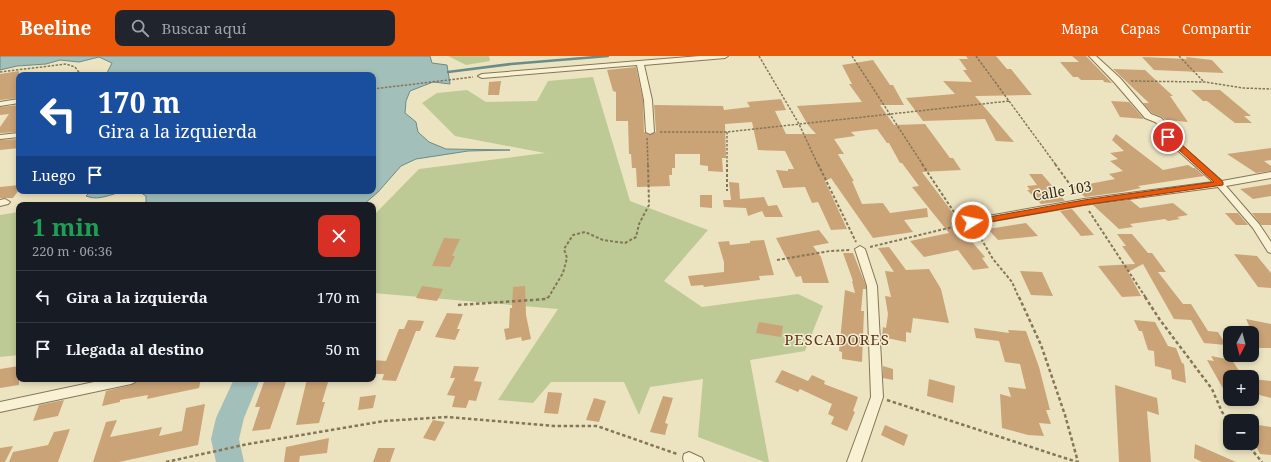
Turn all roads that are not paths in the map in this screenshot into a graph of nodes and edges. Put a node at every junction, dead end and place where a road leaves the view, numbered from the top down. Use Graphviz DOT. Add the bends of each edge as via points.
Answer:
graph roads {
  1 [pos="725,56"];
  2 [pos="1092,56"];
  3 [pos="640,63"];
  4 [pos="482,76"];
  5 [pos="16,101"];
  6 [pos="0,104"];
  7 [pos="650,132"];
  8 [pos="16,134"];
  9 [pos="0,136"];
  10 [pos="1271,175"];
  11 [pos="1220,184"];
  12 [pos="967,224"];
  13 [pos="860,249"];
  14 [pos="1271,250"];
  15 [pos="117,382"];
  16 [pos="0,407"];
  17 [pos="854,462"];
  1 -- 3 [label="street"];
  2 -- 11 [label="street" via="1148,116 1165,125 1171,132 1168,137"];
  3 -- 4 [label="street"];
  3 -- 7 [label="street" via="648,100"];
  5 -- 6 [label="street"];
  8 -- 9 [label="street"];
  10 -- 11 [label="street, Calle 103"];
  11 -- 12 [label="street, Calle 103" via="1084,202"];
  11 -- 14 [label="street" via="1256,226"];
  13 -- 17 [label="street" via="872,286 878,397"];
  15 -- 16 [label="street"];
}
